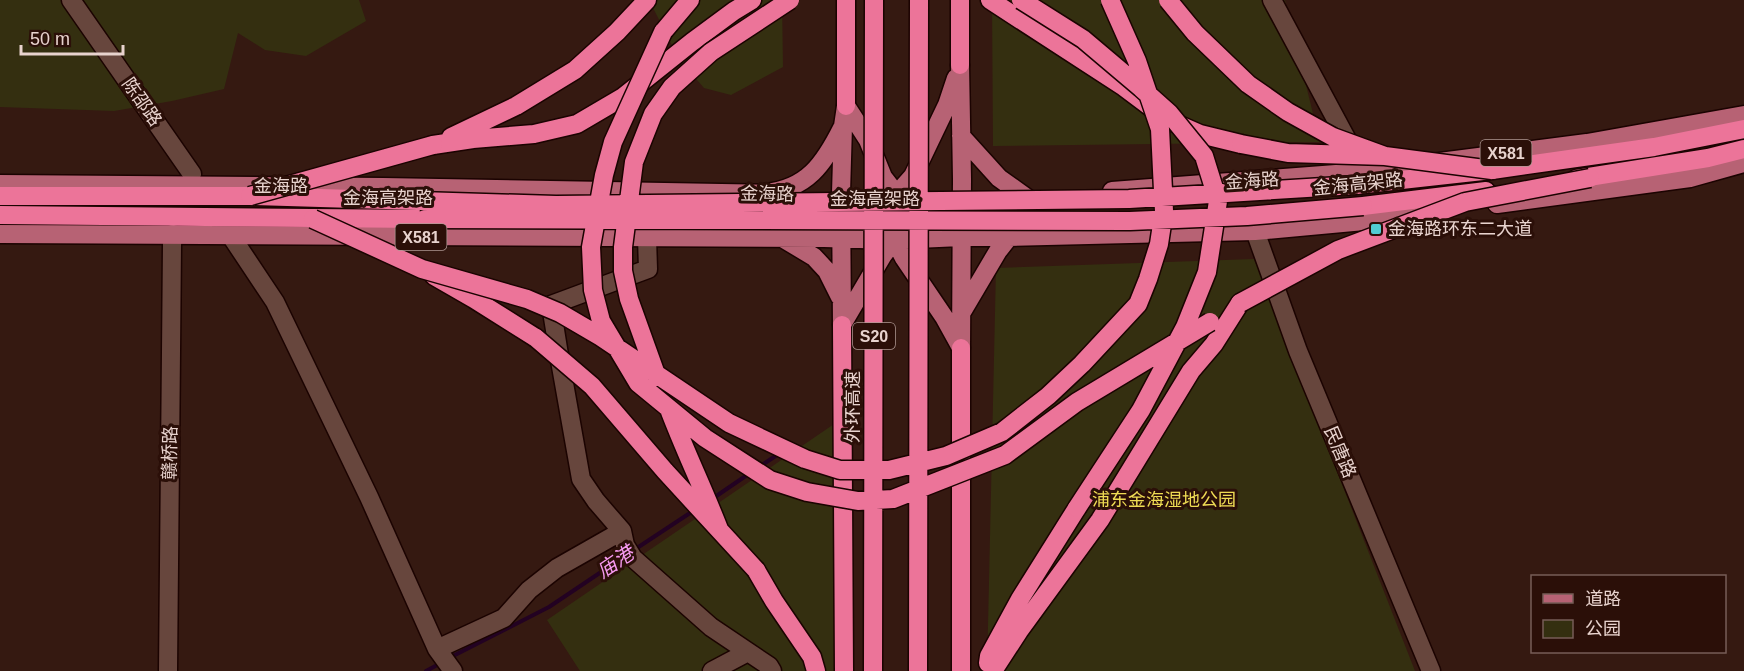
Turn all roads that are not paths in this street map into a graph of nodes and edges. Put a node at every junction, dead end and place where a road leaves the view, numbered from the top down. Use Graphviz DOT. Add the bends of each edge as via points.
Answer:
graph roads {
  1 [pos="71,0"];
  2 [pos="647,0"];
  3 [pos="690,0"];
  4 [pos="752,0"];
  5 [pos="790,0"];
  6 [pos="846,0"];
  7 [pos="874,0"];
  8 [pos="919,0"];
  9 [pos="960,0"];
  10 [pos="990,0"];
  11 [pos="1021,0"];
  12 [pos="1110,0"];
  13 [pos="1168,0"];
  14 [pos="1272,0"];
  15 [pos="960,65"];
  16 [pos="846,106"];
  17 [pos="1744,115"];
  18 [pos="843,126"];
  19 [pos="1744,129"];
  20 [pos="962,136"];
  21 [pos="433,145"];
  22 [pos="1744,149"];
  23 [pos="1385,156"];
  24 [pos="1744,163"];
  25 [pos="1492,170"];
  26 [pos="1362,172"];
  27 [pos="192,174"];
  28 [pos="1590,178"];
  29 [pos="0,184"];
  30 [pos="755,194"];
  31 [pos="848,194"];
  32 [pos="897,194"];
  33 [pos="962,194"];
  34 [pos="942,195"];
  35 [pos="0,196"];
  36 [pos="250,196"];
  37 [pos="1027,198"];
  38 [pos="0,215"];
  39 [pos="883,217"];
  40 [pos="914,217"];
  41 [pos="313,219"];
  42 [pos="1255,231"];
  43 [pos="0,234"];
  44 [pos="173,234"];
  45 [pos="231,236"];
  46 [pos="961,237"];
  47 [pos="1009,237"];
  48 [pos="646,238"];
  49 [pos="782,238"];
  50 [pos="848,238"];
  51 [pos="938,238"];
  52 [pos="894,240"];
  53 [pos="422,269"];
  54 [pos="842,302"];
  55 [pos="1240,303"];
  56 [pos="961,313"];
  57 [pos="842,325"];
  58 [pos="961,348"];
  59 [pos="719,529"];
  60 [pos="626,545"];
  61 [pos="748,652"];
  62 [pos="445,660"];
  63 [pos="168,671"];
  64 [pos="712,671"];
  65 [pos="772,671"];
  66 [pos="816,671"];
  67 [pos="844,671"];
  68 [pos="873,671"];
  69 [pos="918,671"];
  70 [pos="961,671"];
  71 [pos="987,671"];
  72 [pos="993,671"];
  73 [pos="1431,671"];
  1 -- 27 [label="street, 陈邵路"];
  2 -- 21 [label="highway" via="575,70 516,106"];
  3 -- 55 [label="highway, bridge" via="663,32 613,142 591,247 593,290 601,321 638,383 705,438 770,480 807,492 858,501 893,499 933,484 1005,455 1077,402"];
  4 -- 21 [label="highway, bridge" via="624,97 577,124 534,134"];
  5 -- 59 [label="highway, bridge" via="711,52 672,87 653,114 637,152 629,192 622,247 629,299 680,440"];
  6 -- 16 [label="highway"];
  7 -- 68 [label="highway, 外环高速 / S20, bridge"];
  8 -- 69 [label="highway, S20, bridge"];
  9 -- 15 [label="highway"];
  10 -- 23 [label="highway, bridge" via="1168,120 1200,134 1288,153"];
  11 -- 71 [label="highway, bridge" via="1083,39 1168,113 1204,156 1218,201 1207,272 1185,327 1141,410 1014,608 989,656"];
  12 -- 53 [label="highway, bridge" via="1137,61 1160,129 1164,211 1160,244 1148,279 1138,304 1048,396 1002,432 946,456 889,470 840,470 805,459 729,423 560,313 527,299"];
  13 -- 23 [label="highway, bridge" via="1195,33 1248,84 1333,137"];
  14 -- 26 [label="street"];
  15 -- 20 [label="main road"];
  15 -- 32 [label="main road" via="913,176"];
  16 -- 18 [label="main road"];
  16 -- 32 [label="main road" via="868,140 883,177"];
  17 -- 26 [label="main road, 金海路 / X581" via="1587,143"];
  18 -- 30 [label="main road" via="817,169 795,187"];
  18 -- 31 [label="main road"];
  19 -- 25 [label="highway, 金海高架路" via="1654,147"];
  20 -- 33 [label="main road"];
  20 -- 37 [label="main road" via="999,177"];
  21 -- 36 [label="highway, bridge"];
  22 -- 28 [label="highway, 金海高架路"];
  23 -- 25 [label="highway, bridge"];
  24 -- 42 [label="main road, X581" via="1678,179 1375,220"];
  25 -- 36 [label="highway, 金海高架路, bridge" via="1356,185 1129,199 556,205"];
  26 -- 37 [label="main road, 金海路 / X581"];
  28 -- 41 [label="highway, 金海高架路, bridge" via="1363,206 1130,221"];
  28 -- 55 [label="highway, bridge" via="1465,202 1338,250"];
  29 -- 30 [label="main road, 金海路 / X581"];
  30 -- 31 [label="main road, 金海路 / X581"];
  31 -- 32 [label="main road, 金海路 / X581"];
  31 -- 39 [label="main road"];
  31 -- 50 [label="main road"];
  32 -- 34 [label="main road, 金海路 / X581"];
  32 -- 39 [label="main road"];
  32 -- 40 [label="main road"];
  33 -- 34 [label="main road, 金海路 / X581"];
  33 -- 37 [label="main road, 金海路 / X581" via="978,198"];
  33 -- 46 [label="main road"];
  34 -- 40 [label="main road"];
  35 -- 36 [label="highway, 金海高架路"];
  38 -- 41 [label="highway, 金海高架路"];
  39 -- 50 [label="main road"];
  39 -- 52 [label="main road"];
  40 -- 51 [label="main road"];
  40 -- 52 [label="main road"];
  41 -- 53 [label="highway, bridge"];
  42 -- 47 [label="main road, X581"];
  42 -- 73 [label="street, 民唐路" via="1298,351"];
  43 -- 44 [label="main road, X581"];
  44 -- 45 [label="main road, X581"];
  44 -- 63 [label="street, 赣桥路"];
  45 -- 48 [label="main road, X581"];
  45 -- 62 [label="street" via="280,312"];
  46 -- 47 [label="main road, X581"];
  46 -- 51 [label="main road, X581"];
  46 -- 56 [label="main road"];
  47 -- 56 [label="main road"];
  48 -- 49 [label="main road, X581"];
  48 -- 60 [label="street" via="648,269 551,305 581,479"];
  49 -- 50 [label="main road, X581"];
  49 -- 54 [label="main road" via="814,257 827,270"];
  50 -- 52 [label="main road, X581"];
  50 -- 54 [label="main road"];
  51 -- 52 [label="main road, X581"];
  52 -- 57 [label="main road"];
  52 -- 58 [label="main road"];
  53 -- 59 [label="highway, bridge" via="536,338 592,386"];
  54 -- 57 [label="main road"];
  55 -- 72 [label="highway" via="1191,371 1100,520"];
  56 -- 58 [label="main road"];
  57 -- 67 [label="highway"];
  58 -- 70 [label="highway"];
  59 -- 66 [label="highway, bridge" via="756,570 812,657"];
  60 -- 61 [label="street" via="711,627"];
  60 -- 62 [label="street" via="557,568 529,590 504,618"];
  61 -- 64 [label="street"];
  61 -- 65 [label="street"];
}
